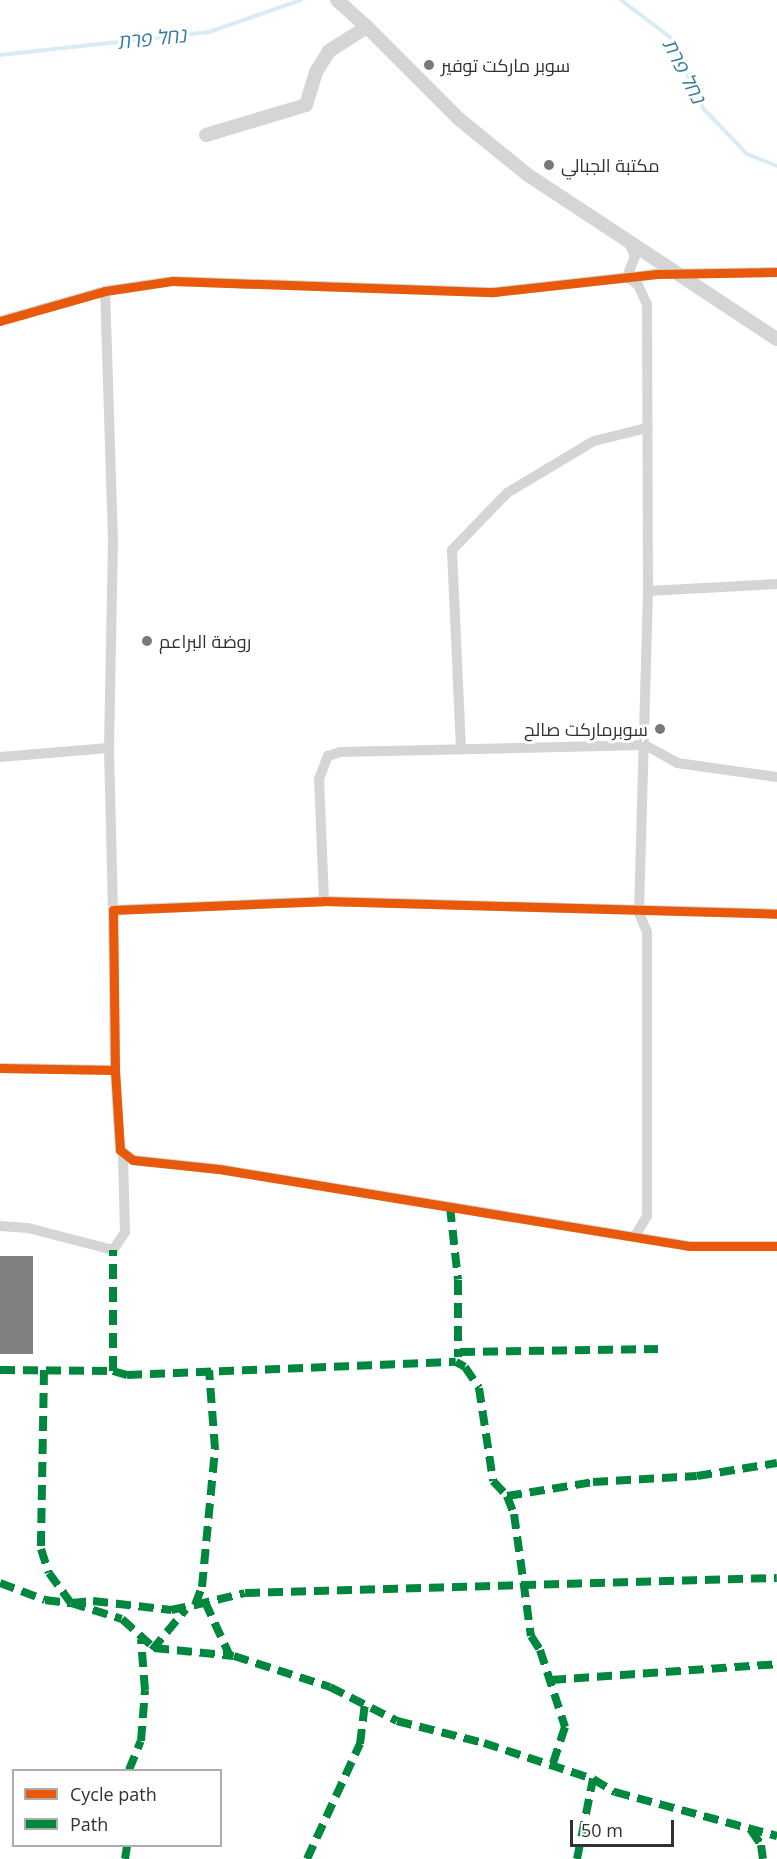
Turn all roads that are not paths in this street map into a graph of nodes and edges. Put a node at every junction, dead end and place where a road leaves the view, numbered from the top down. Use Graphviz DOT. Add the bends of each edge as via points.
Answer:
graph roads {
  1 [pos="337,0"];
  2 [pos="367,27"];
  3 [pos="206,135"];
  4 [pos="625,237"];
  5 [pos="777,272"];
  6 [pos="627,277"];
  7 [pos="683,277"];
  8 [pos="105,291"];
  9 [pos="0,321"];
  10 [pos="777,339"];
  11 [pos="647,428"];
  12 [pos="777,584"];
  13 [pos="648,591"];
  14 [pos="645,745"];
  15 [pos="109,748"];
  16 [pos="461,748"];
  17 [pos="0,757"];
  18 [pos="777,777"];
  19 [pos="324,901"];
  20 [pos="113,910"];
  21 [pos="639,913"];
  22 [pos="777,914"];
  23 [pos="0,1068"];
  24 [pos="116,1070"];
  25 [pos="123,1153"];
  26 [pos="647,1216"];
  27 [pos="0,1226"];
  28 [pos="635,1236"];
  29 [pos="665,1241"];
  30 [pos="777,1246"];
  1 -- 2 [label="street"];
  2 -- 3 [label="street" via="340,41 325,56 306,105"];
  2 -- 4 [label="street" via="459,119 528,175"];
  4 -- 6 [label="street" via="635,256"];
  4 -- 7 [label="street"];
  5 -- 7 [label="street"];
  6 -- 7 [label="street"];
  6 -- 8 [label="street" via="494,292 210,281 173,281"];
  6 -- 11 [label="street" via="638,285 646,304"];
  7 -- 10 [label="street"];
  8 -- 9 [label="street"];
  8 -- 15 [label="street" via="113,542"];
  11 -- 13 [label="street"];
  11 -- 16 [label="street" via="594,441 507,493 452,550"];
  12 -- 13 [label="street"];
  13 -- 14 [label="street"];
  14 -- 16 [label="street"];
  14 -- 18 [label="street" via="677,763"];
  14 -- 21 [label="street"];
  15 -- 17 [label="street"];
  15 -- 20 [label="street"];
  16 -- 19 [label="street" via="340,752 328,756 319,778"];
  19 -- 20 [label="street"];
  19 -- 21 [label="street"];
  20 -- 24 [label="street"];
  21 -- 22 [label="street"];
  21 -- 26 [label="street" via="647,932"];
  23 -- 24 [label="street"];
  24 -- 25 [label="street"];
  25 -- 27 [label="street" via="125,1232 113,1250 28,1228"];
  25 -- 28 [label="street" via="143,1162 219,1169"];
  26 -- 28 [label="street"];
  26 -- 29 [label="street"];
  28 -- 29 [label="street"];
  29 -- 30 [label="street" via="689,1246"];
}
